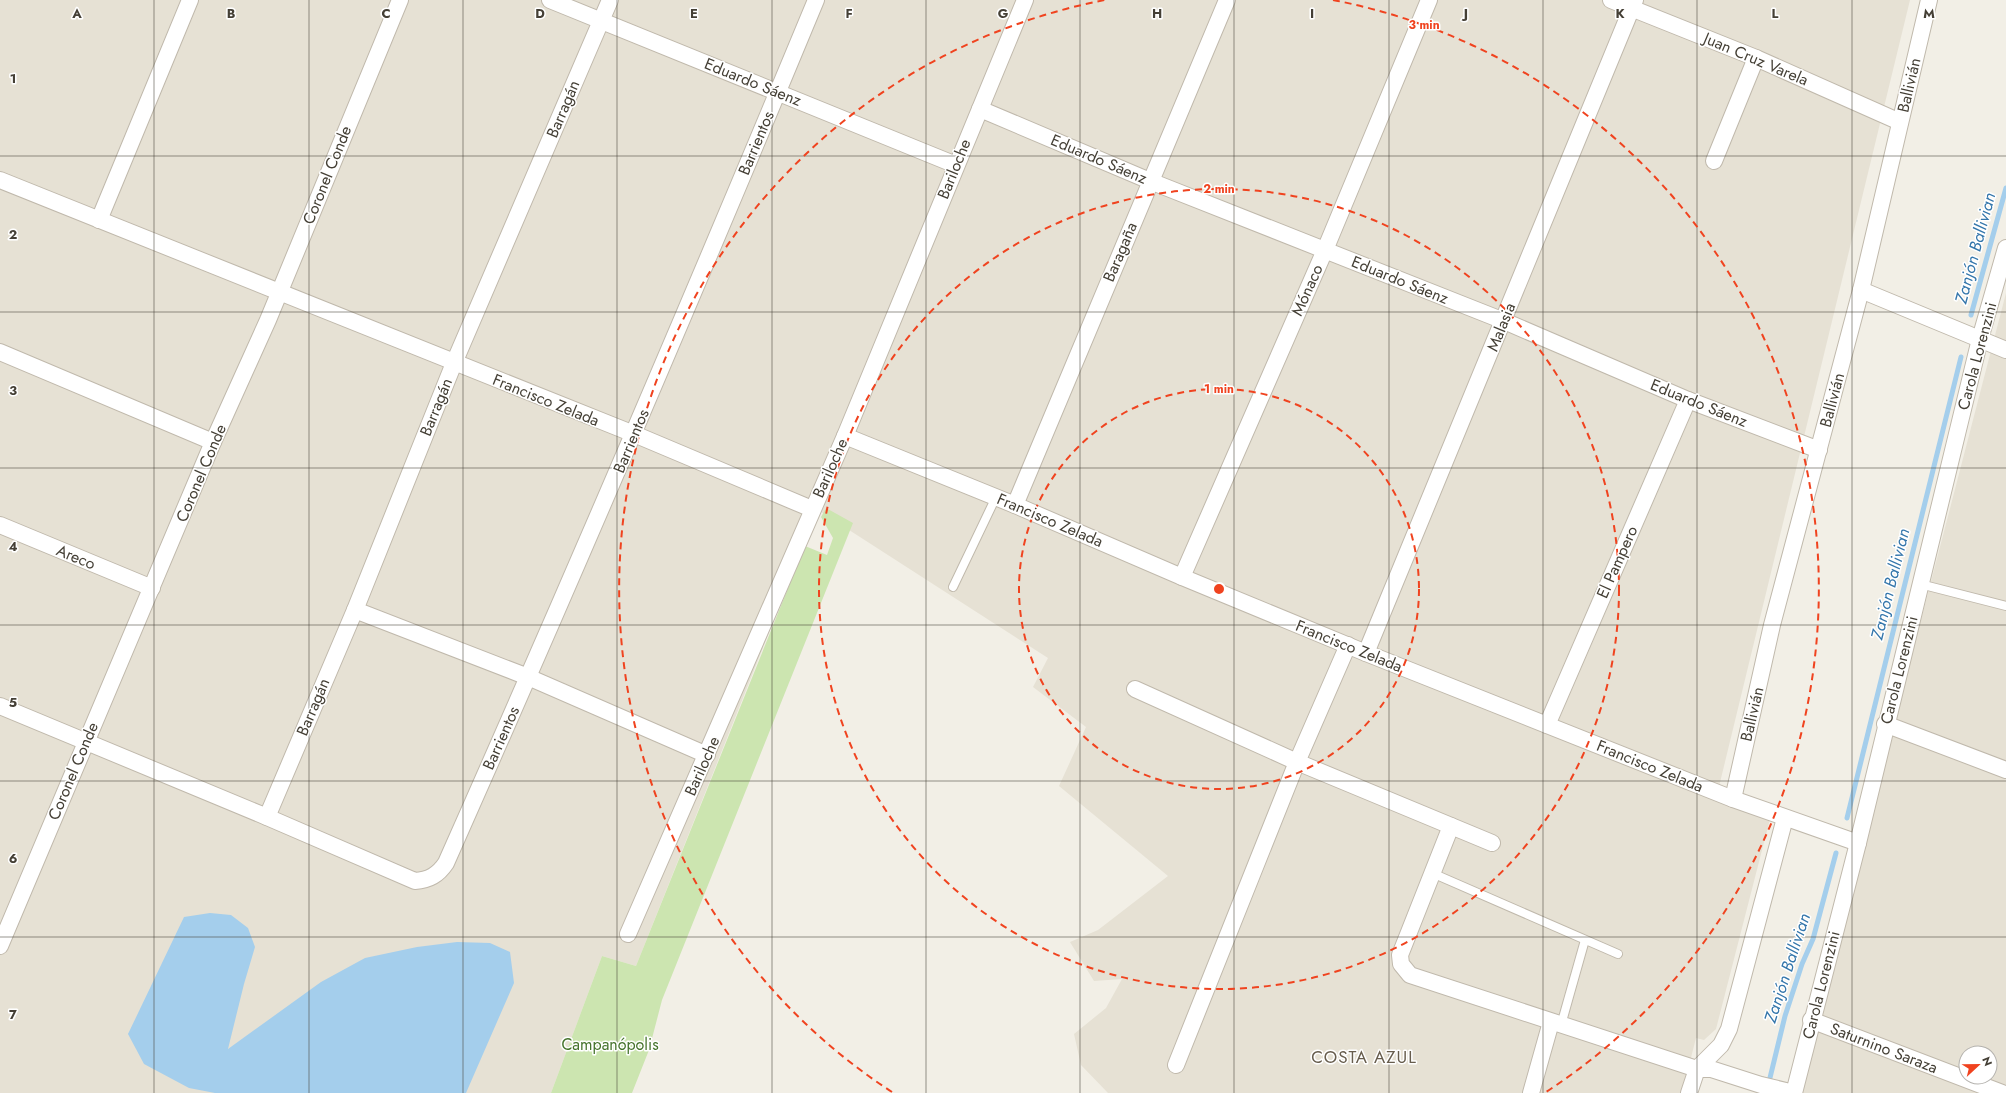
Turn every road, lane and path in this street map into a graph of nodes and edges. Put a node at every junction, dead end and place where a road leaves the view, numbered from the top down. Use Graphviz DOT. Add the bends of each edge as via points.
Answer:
graph roads {
  1 [pos="190,0"];
  2 [pos="400,0"];
  3 [pos="550,0"];
  4 [pos="610,0"];
  5 [pos="816,0"];
  6 [pos="1025,0"];
  7 [pos="1227,0"];
  8 [pos="1429,0"];
  9 [pos="1611,0"];
  10 [pos="1929,0"];
  11 [pos="1634,4"];
  12 [pos="602,20"];
  13 [pos="1756,58"];
  14 [pos="778,92"];
  15 [pos="980,109"];
  16 [pos="1900,122"];
  17 [pos="1714,161"];
  18 [pos="956,165"];
  19 [pos="0,180"];
  20 [pos="1150,181"];
  21 [pos="99,220"];
  22 [pos="2006,248"];
  23 [pos="1324,250"];
  24 [pos="1861,290"];
  25 [pos="279,293"];
  26 [pos="1504,321"];
  27 [pos="1980,339"];
  28 [pos="2006,350"];
  29 [pos="0,352"];
  30 [pos="454,363"];
  31 [pos="1688,400"];
  32 [pos="634,434"];
  33 [pos="845,436"];
  34 [pos="213,442"];
  35 [pos="1820,450"];
  36 [pos="996,497"];
  37 [pos="1015,505"];
  38 [pos="812,509"];
  39 [pos="0,525"];
  40 [pos="1182,577"];
  41 [pos="1920,584"];
  42 [pos="953,587"];
  43 [pos="152,588"];
  44 [pos="2006,606"];
  45 [pos="355,610"];
  46 [pos="1348,646"];
  47 [pos="1366,653"];
  48 [pos="528,678"];
  49 [pos="1135,689"];
  50 [pos="0,706"];
  51 [pos="1885,724"];
  52 [pos="1547,725"];
  53 [pos="86,742"];
  54 [pos="707,755"];
  55 [pos="1297,762"];
  56 [pos="2006,770"];
  57 [pos="1733,799"];
  58 [pos="267,817"];
  59 [pos="1785,818"];
  60 [pos="1451,826"];
  61 [pos="1492,843"];
  62 [pos="1858,843"];
  63 [pos="1432,873"];
  64 [pos="628,934"];
  65 [pos="1585,940"];
  66 [pos="0,946"];
  67 [pos="1618,954"];
  68 [pos="1811,1020"];
  69 [pos="1556,1024"];
  70 [pos="1176,1065"];
  71 [pos="1697,1069"];
  72 [pos="1531,1093"];
  73 [pos="1689,1093"];
  74 [pos="1794,1093"];
  75 [pos="2002,1093"];
  1 -- 21 [label="street"];
  2 -- 25 [label="street, Coronel Conde"];
  3 -- 12 [label="street, Eduardo Sáenz"];
  4 -- 12 [label="street, Barragán"];
  5 -- 14 [label="street, Barrientos"];
  6 -- 15 [label="street, Bariloche"];
  7 -- 20 [label="street, Baragaña"];
  8 -- 23 [label="street, Mónaco"];
  9 -- 11 [label="street, Juan Cruz Varela"];
  10 -- 16 [label="street, Ballivián"];
  11 -- 13 [label="street, Juan Cruz Varela"];
  11 -- 26 [label="street, Malasia"];
  12 -- 14 [label="street, Eduardo Sáenz"];
  12 -- 30 [label="street, Barragán"];
  13 -- 16 [label="street, Juan Cruz Varela"];
  13 -- 17 [label="street"];
  14 -- 18 [label="street, Eduardo Sáenz"];
  14 -- 32 [label="street, Barrientos"];
  15 -- 18 [label="street, Bariloche"];
  15 -- 20 [label="street, Eduardo Sáenz"];
  16 -- 24 [label="street, Ballivián"];
  18 -- 33 [label="street, Bariloche"];
  19 -- 21 [label="street, Francisco Zelada"];
  20 -- 23 [label="street, Eduardo Sáenz"];
  20 -- 37 [label="street, Baragaña"];
  21 -- 25 [label="street, Francisco Zelada"];
  22 -- 27 [label="street, Carola Lorenzini"];
  23 -- 26 [label="street, Eduardo Sáenz"];
  23 -- 40 [label="street, Mónaco"];
  24 -- 27 [label="street"];
  24 -- 35 [label="street, Ballivián"];
  25 -- 30 [label="street, Francisco Zelada"];
  25 -- 34 [label="street, Coronel Conde"];
  26 -- 31 [label="street, Eduardo Sáenz"];
  26 -- 47 [label="street, Malasia"];
  27 -- 28 [label="street"];
  27 -- 41 [label="street, Carola Lorenzini"];
  29 -- 34 [label="street"];
  30 -- 32 [label="street, Francisco Zelada"];
  30 -- 45 [label="street, Barragán"];
  31 -- 35 [label="street, Eduardo Sáenz"];
  31 -- 52 [label="street, El Pampero"];
  32 -- 38 [label="street, Francisco Zelada"];
  32 -- 48 [label="street, Barrientos"];
  33 -- 36 [label="street, Francisco Zelada"];
  33 -- 38 [label="street, Bariloche"];
  34 -- 43 [label="street, Coronel Conde"];
  35 -- 57 [label="street, Ballivián" via="1772,625"];
  36 -- 37 [label="street, Francisco Zelada"];
  36 -- 42 [label="lane"];
  37 -- 40 [label="street, Francisco Zelada"];
  38 -- 54 [label="street, Bariloche"];
  39 -- 43 [label="street, Areco"];
  40 -- 46 [label="street, Francisco Zelada"];
  41 -- 44 [label="lane"];
  41 -- 51 [label="street, Carola Lorenzini"];
  43 -- 53 [label="street, Coronel Conde"];
  45 -- 48 [label="street"];
  45 -- 58 [label="street, Barragán"];
  46 -- 47 [label="street, Francisco Zelada"];
  46 -- 55 [label="street"];
  47 -- 52 [label="street, Francisco Zelada"];
  48 -- 54 [label="street"];
  48 -- 58 [label="street, Barrientos" via="446,863 434,876 415,881"];
  49 -- 55 [label="street"];
  50 -- 53 [label="street"];
  51 -- 56 [label="street"];
  51 -- 62 [label="street, Carola Lorenzini"];
  52 -- 57 [label="street, Francisco Zelada"];
  53 -- 58 [label="street"];
  53 -- 66 [label="street, Coronel Conde"];
  54 -- 64 [label="street, Bariloche"];
  55 -- 60 [label="street"];
  55 -- 70 [label="street"];
  57 -- 59 [label="street, Francisco Zelada"];
  59 -- 62 [label="street, Francisco Zelada"];
  59 -- 71 [label="street" via="1729,1029 1721,1045"];
  60 -- 61 [label="street"];
  60 -- 63 [label="street"];
  62 -- 68 [label="street, Carola Lorenzini"];
  63 -- 65 [label="lane"];
  63 -- 69 [label="street" via="1400,955 1405,972"];
  65 -- 67 [label="lane"];
  65 -- 69 [label="lane"];
  68 -- 74 [label="street, Carola Lorenzini"];
  68 -- 75 [label="street, Saturnino Saraza"];
  69 -- 71 [label="street"];
  69 -- 72 [label="street"];
  71 -- 73 [label="street"];
  71 -- 74 [label="street" via="1723,1072"];
}
